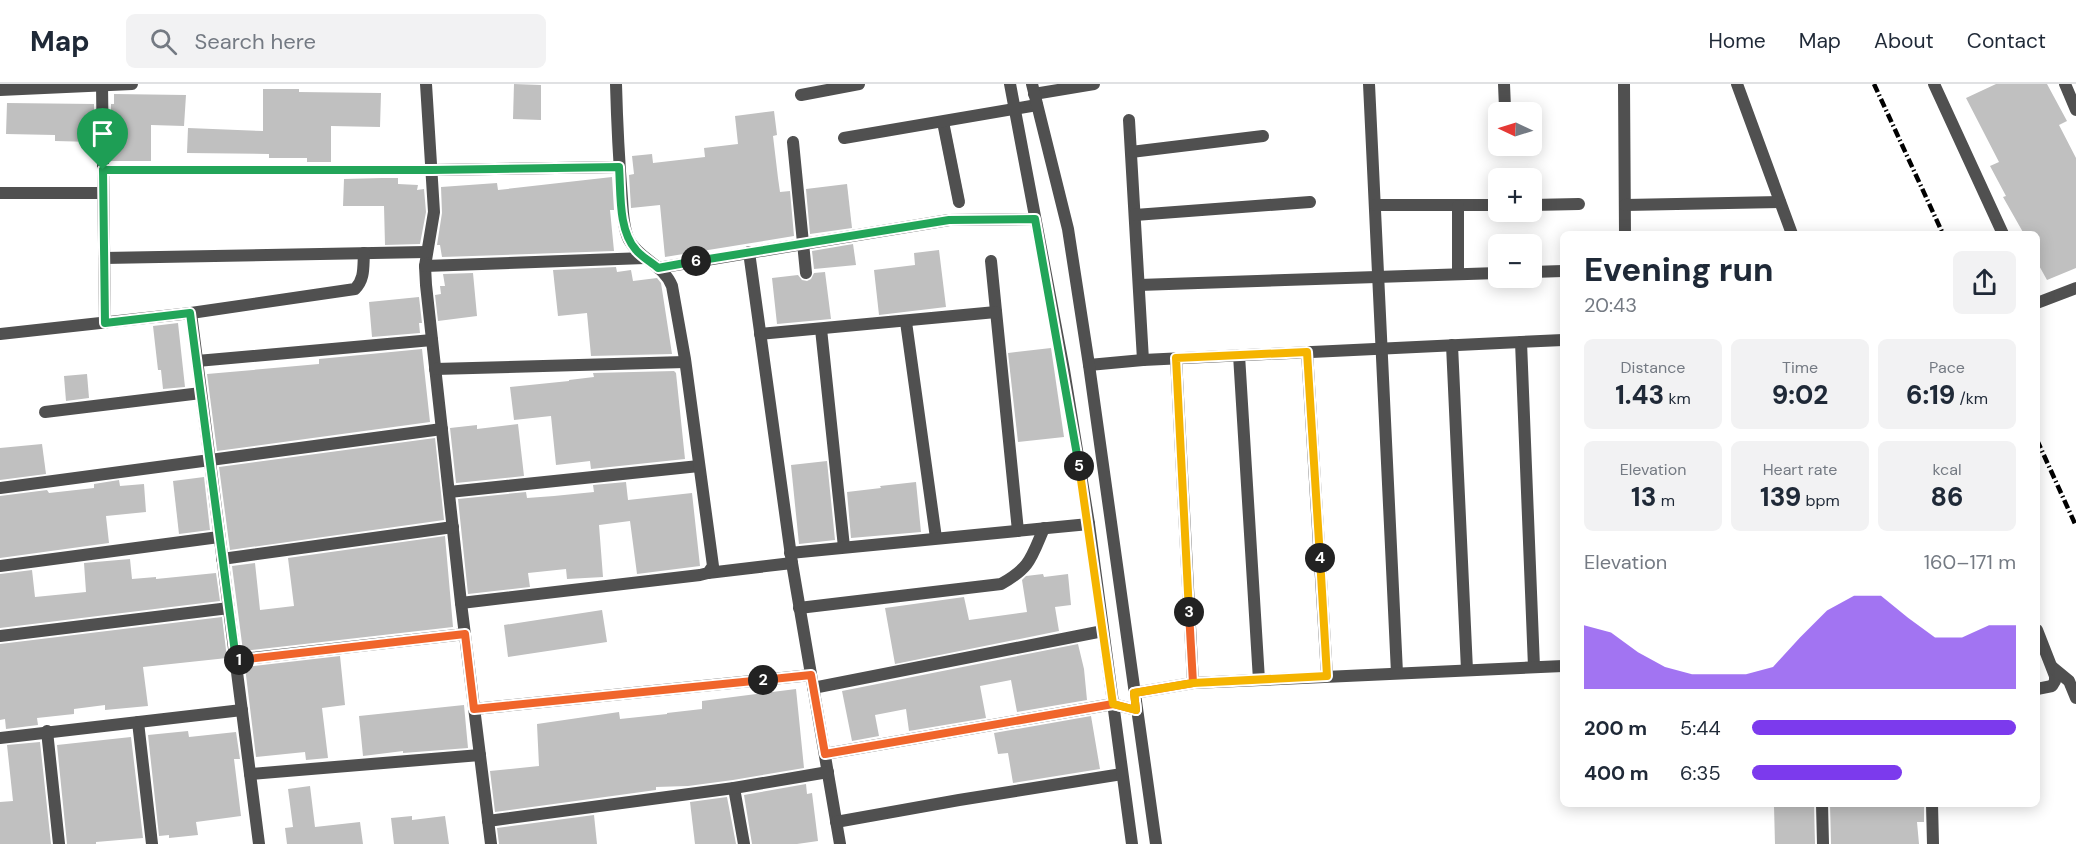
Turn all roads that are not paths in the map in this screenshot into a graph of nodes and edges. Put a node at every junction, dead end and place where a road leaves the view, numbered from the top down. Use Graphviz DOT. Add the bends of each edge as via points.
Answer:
graph roads {
  1 [pos="102,84"];
  2 [pos="132,84"];
  3 [pos="426,84"];
  4 [pos="616,84"];
  5 [pos="859,84"];
  6 [pos="1010,84"];
  7 [pos="1094,84"];
  8 [pos="1369,84"];
  9 [pos="1504,84"];
  10 [pos="1624,84"];
  11 [pos="1737,84"];
  12 [pos="1934,84"];
  13 [pos="2065,84"];
  14 [pos="0,90"];
  15 [pos="1034,94"];
  16 [pos="801,95"];
  17 [pos="1505,102"];
  18 [pos="1013,110"];
  19 [pos="2076,110"];
  20 [pos="1129,120"];
  21 [pos="943,122"];
  22 [pos="1263,136"];
  23 [pos="844,138"];
  24 [pos="794,142"];
  25 [pos="1131,152"];
  26 [pos="619,167"];
  27 [pos="103,170"];
  28 [pos="432,170"];
  29 [pos="0,193"];
  30 [pos="103,193"];
  31 [pos="958,202"];
  32 [pos="1310,202"];
  33 [pos="1780,202"];
  34 [pos="1579,204"];
  35 [pos="1375,205"];
  36 [pos="1542,205"];
  37 [pos="1625,205"];
  38 [pos="1458,206"];
  39 [pos="1488,206"];
  40 [pos="1135,215"];
  41 [pos="1035,219"];
  42 [pos="1625,231"];
  43 [pos="1791,231"];
  44 [pos="2002,231"];
  45 [pos="803,243"];
  46 [pos="426,252"];
  47 [pos="749,252"];
  48 [pos="364,253"];
  49 [pos="104,258"];
  50 [pos="645,258"];
  51 [pos="991,261"];
  52 [pos="425,266"];
  53 [pos="658,268"];
  54 [pos="1560,271"];
  55 [pos="1542,272"];
  56 [pos="806,273"];
  57 [pos="1488,273"];
  58 [pos="1458,274"];
  59 [pos="1378,276"];
  60 [pos="1139,285"];
  61 [pos="2076,288"];
  62 [pos="2040,302"];
  63 [pos="996,312"];
  64 [pos="190,313"];
  65 [pos="906,322"];
  66 [pos="105,323"];
  67 [pos="820,329"];
  68 [pos="0,334"];
  69 [pos="760,334"];
  70 [pos="432,340"];
  71 [pos="1560,340"];
  72 [pos="1521,342"];
  73 [pos="1452,345"];
  74 [pos="1380,348"];
  75 [pos="1307,352"];
  76 [pos="1239,355"];
  77 [pos="1176,358"];
  78 [pos="1143,360"];
  79 [pos="197,361"];
  80 [pos="686,362"];
  81 [pos="1089,365"];
  82 [pos="435,369"];
  83 [pos="201,393"];
  84 [pos="45,411"];
  85 [pos="442,429"];
  86 [pos="210,461"];
  87 [pos="699,466"];
  88 [pos="0,488"];
  89 [pos="449,492"];
  90 [pos="1089,524"];
  91 [pos="453,527"];
  92 [pos="1044,528"];
  93 [pos="1018,531"];
  94 [pos="219,537"];
  95 [pos="936,538"];
  96 [pos="844,548"];
  97 [pos="791,558"];
  98 [pos="222,559"];
  99 [pos="0,566"];
  100 [pos="708,573"];
  101 [pos="461,603"];
  102 [pos="229,608"];
  103 [pos="799,608"];
  104 [pos="1103,631"];
  105 [pos="465,634"];
  106 [pos="0,636"];
  107 [pos="2040,638"];
  108 [pos="236,660"];
  109 [pos="1560,666"];
  110 [pos="2051,666"];
  111 [pos="1534,667"];
  112 [pos="1467,670"];
  113 [pos="1397,673"];
  114 [pos="811,675"];
  115 [pos="1327,676"];
  116 [pos="1259,680"];
  117 [pos="1193,683"];
  118 [pos="813,688"];
  119 [pos="2040,689"];
  120 [pos="1134,693"];
  121 [pos="2076,698"];
  122 [pos="1113,704"];
  123 [pos="474,709"];
  124 [pos="242,710"];
  125 [pos="1136,710"];
  126 [pos="138,722"];
  127 [pos="47,731"];
  128 [pos="0,738"];
  129 [pos="825,754"];
  130 [pos="480,755"];
  131 [pos="828,772"];
  132 [pos="250,774"];
  133 [pos="1122,774"];
  134 [pos="734,788"];
  135 [pos="1822,807"];
  136 [pos="1932,807"];
  137 [pos="488,821"];
  138 [pos="836,822"];
  139 [pos="59,844"];
  140 [pos="152,844"];
  141 [pos="259,844"];
  142 [pos="491,844"];
  143 [pos="744,844"];
  144 [pos="840,844"];
  145 [pos="1132,844"];
  146 [pos="1156,844"];
  147 [pos="1823,844"];
  148 [pos="1933,844"];
  1 -- 2 [label="street"];
  1 -- 14 [label="street"];
  1 -- 27 [label="street"];
  3 -- 28 [label="street"];
  4 -- 26 [label="street"];
  5 -- 16 [label="street"];
  6 -- 18 [label="street"];
  7 -- 15 [label="street"];
  8 -- 35 [label="street"];
  9 -- 17 [label="street"];
  10 -- 37 [label="street"];
  11 -- 33 [label="street"];
  12 -- 44 [label="street"];
  13 -- 19 [label="street"];
  15 -- 18 [label="street"];
  15 -- 81 [label="street" via="1068,229"];
  18 -- 21 [label="street"];
  18 -- 41 [label="street"];
  20 -- 25 [label="street"];
  21 -- 23 [label="street"];
  21 -- 31 [label="street"];
  22 -- 25 [label="street"];
  24 -- 45 [label="street"];
  25 -- 40 [label="street"];
  26 -- 28 [label="street"];
  26 -- 50 [label="street" via="628,238"];
  27 -- 28 [label="street"];
  27 -- 30 [label="street"];
  28 -- 46 [label="street" via="434,212"];
  29 -- 30 [label="street"];
  30 -- 49 [label="street"];
  32 -- 40 [label="street"];
  33 -- 37 [label="street"];
  33 -- 43 [label="street"];
  34 -- 36 [label="street"];
  35 -- 38 [label="street"];
  35 -- 59 [label="street"];
  37 -- 42 [label="street"];
  38 -- 39 [label="street"];
  38 -- 58 [label="street"];
  40 -- 60 [label="street"];
  41 -- 45 [label="street" via="949,220"];
  41 -- 90 [label="street"];
  45 -- 47 [label="street"];
  45 -- 56 [label="street"];
  46 -- 48 [label="street"];
  46 -- 52 [label="street"];
  47 -- 53 [label="street"];
  47 -- 69 [label="street"];
  48 -- 49 [label="street"];
  48 -- 64 [label="street" via="363,276 355,289"];
  49 -- 66 [label="street"];
  50 -- 52 [label="street"];
  50 -- 53 [label="street"];
  51 -- 63 [label="street"];
  52 -- 70 [label="street"];
  53 -- 80 [label="street" via="672,286"];
  54 -- 55 [label="street"];
  57 -- 58 [label="street"];
  58 -- 59 [label="street"];
  59 -- 60 [label="street"];
  59 -- 74 [label="street"];
  60 -- 78 [label="street"];
  61 -- 62 [label="street"];
  63 -- 65 [label="street"];
  63 -- 93 [label="street"];
  64 -- 66 [label="street"];
  64 -- 79 [label="street"];
  65 -- 67 [label="street"];
  65 -- 95 [label="street"];
  66 -- 68 [label="street"];
  67 -- 69 [label="street"];
  67 -- 96 [label="street"];
  69 -- 97 [label="street"];
  70 -- 79 [label="street"];
  70 -- 82 [label="street"];
  71 -- 72 [label="street"];
  72 -- 73 [label="street"];
  72 -- 111 [label="street"];
  73 -- 74 [label="street"];
  73 -- 112 [label="street"];
  74 -- 75 [label="street"];
  74 -- 113 [label="street"];
  75 -- 76 [label="street"];
  75 -- 115 [label="street"];
  76 -- 77 [label="street"];
  76 -- 116 [label="street"];
  77 -- 78 [label="street"];
  77 -- 117 [label="street"];
  78 -- 81 [label="street"];
  79 -- 83 [label="street"];
  80 -- 82 [label="street"];
  80 -- 87 [label="street"];
  81 -- 120 [label="street"];
  82 -- 85 [label="street"];
  83 -- 84 [label="street"];
  83 -- 86 [label="street"];
  85 -- 86 [label="street"];
  85 -- 89 [label="street"];
  86 -- 88 [label="street"];
  86 -- 94 [label="street"];
  87 -- 89 [label="street"];
  87 -- 100 [label="street" via="713,566"];
  89 -- 91 [label="street"];
  90 -- 92 [label="street"];
  90 -- 104 [label="street"];
  91 -- 98 [label="street"];
  91 -- 101 [label="street"];
  92 -- 93 [label="street"];
  92 -- 103 [label="street" via="1029,562 1001,584"];
  93 -- 95 [label="street"];
  94 -- 98 [label="street"];
  94 -- 99 [label="street"];
  95 -- 96 [label="street"];
  96 -- 97 [label="street"];
  97 -- 100 [label="street"];
  97 -- 103 [label="street"];
  98 -- 102 [label="street"];
  100 -- 101 [label="street"];
  101 -- 105 [label="street"];
  102 -- 106 [label="street"];
  102 -- 108 [label="street"];
  103 -- 114 [label="street"];
  104 -- 118 [label="street"];
  104 -- 122 [label="street"];
  105 -- 108 [label="street"];
  105 -- 123 [label="street"];
  107 -- 110 [label="street"];
  108 -- 124 [label="street"];
  109 -- 111 [label="street"];
  110 -- 119 [label="street" via="2055,681 2052,686"];
  110 -- 121 [label="street" via="2069,681"];
  111 -- 112 [label="street"];
  112 -- 113 [label="street"];
  113 -- 115 [label="street"];
  114 -- 118 [label="street"];
  114 -- 123 [label="street"];
  115 -- 116 [label="street"];
  116 -- 117 [label="street"];
  117 -- 120 [label="street"];
  118 -- 129 [label="street"];
  120 -- 125 [label="street"];
  122 -- 125 [label="street"];
  122 -- 129 [label="street"];
  122 -- 133 [label="street"];
  123 -- 130 [label="street"];
  124 -- 126 [label="street"];
  124 -- 132 [label="street"];
  125 -- 146 [label="street"];
  126 -- 127 [label="street"];
  126 -- 140 [label="street"];
  127 -- 128 [label="street"];
  127 -- 139 [label="street"];
  129 -- 131 [label="street"];
  130 -- 132 [label="street"];
  130 -- 137 [label="street"];
  131 -- 134 [label="street"];
  131 -- 138 [label="street"];
  132 -- 141 [label="street"];
  133 -- 138 [label="street"];
  133 -- 145 [label="street"];
  134 -- 137 [label="street"];
  134 -- 143 [label="street"];
  135 -- 147 [label="street"];
  136 -- 148 [label="street"];
  137 -- 142 [label="street"];
  138 -- 144 [label="street"];
}
